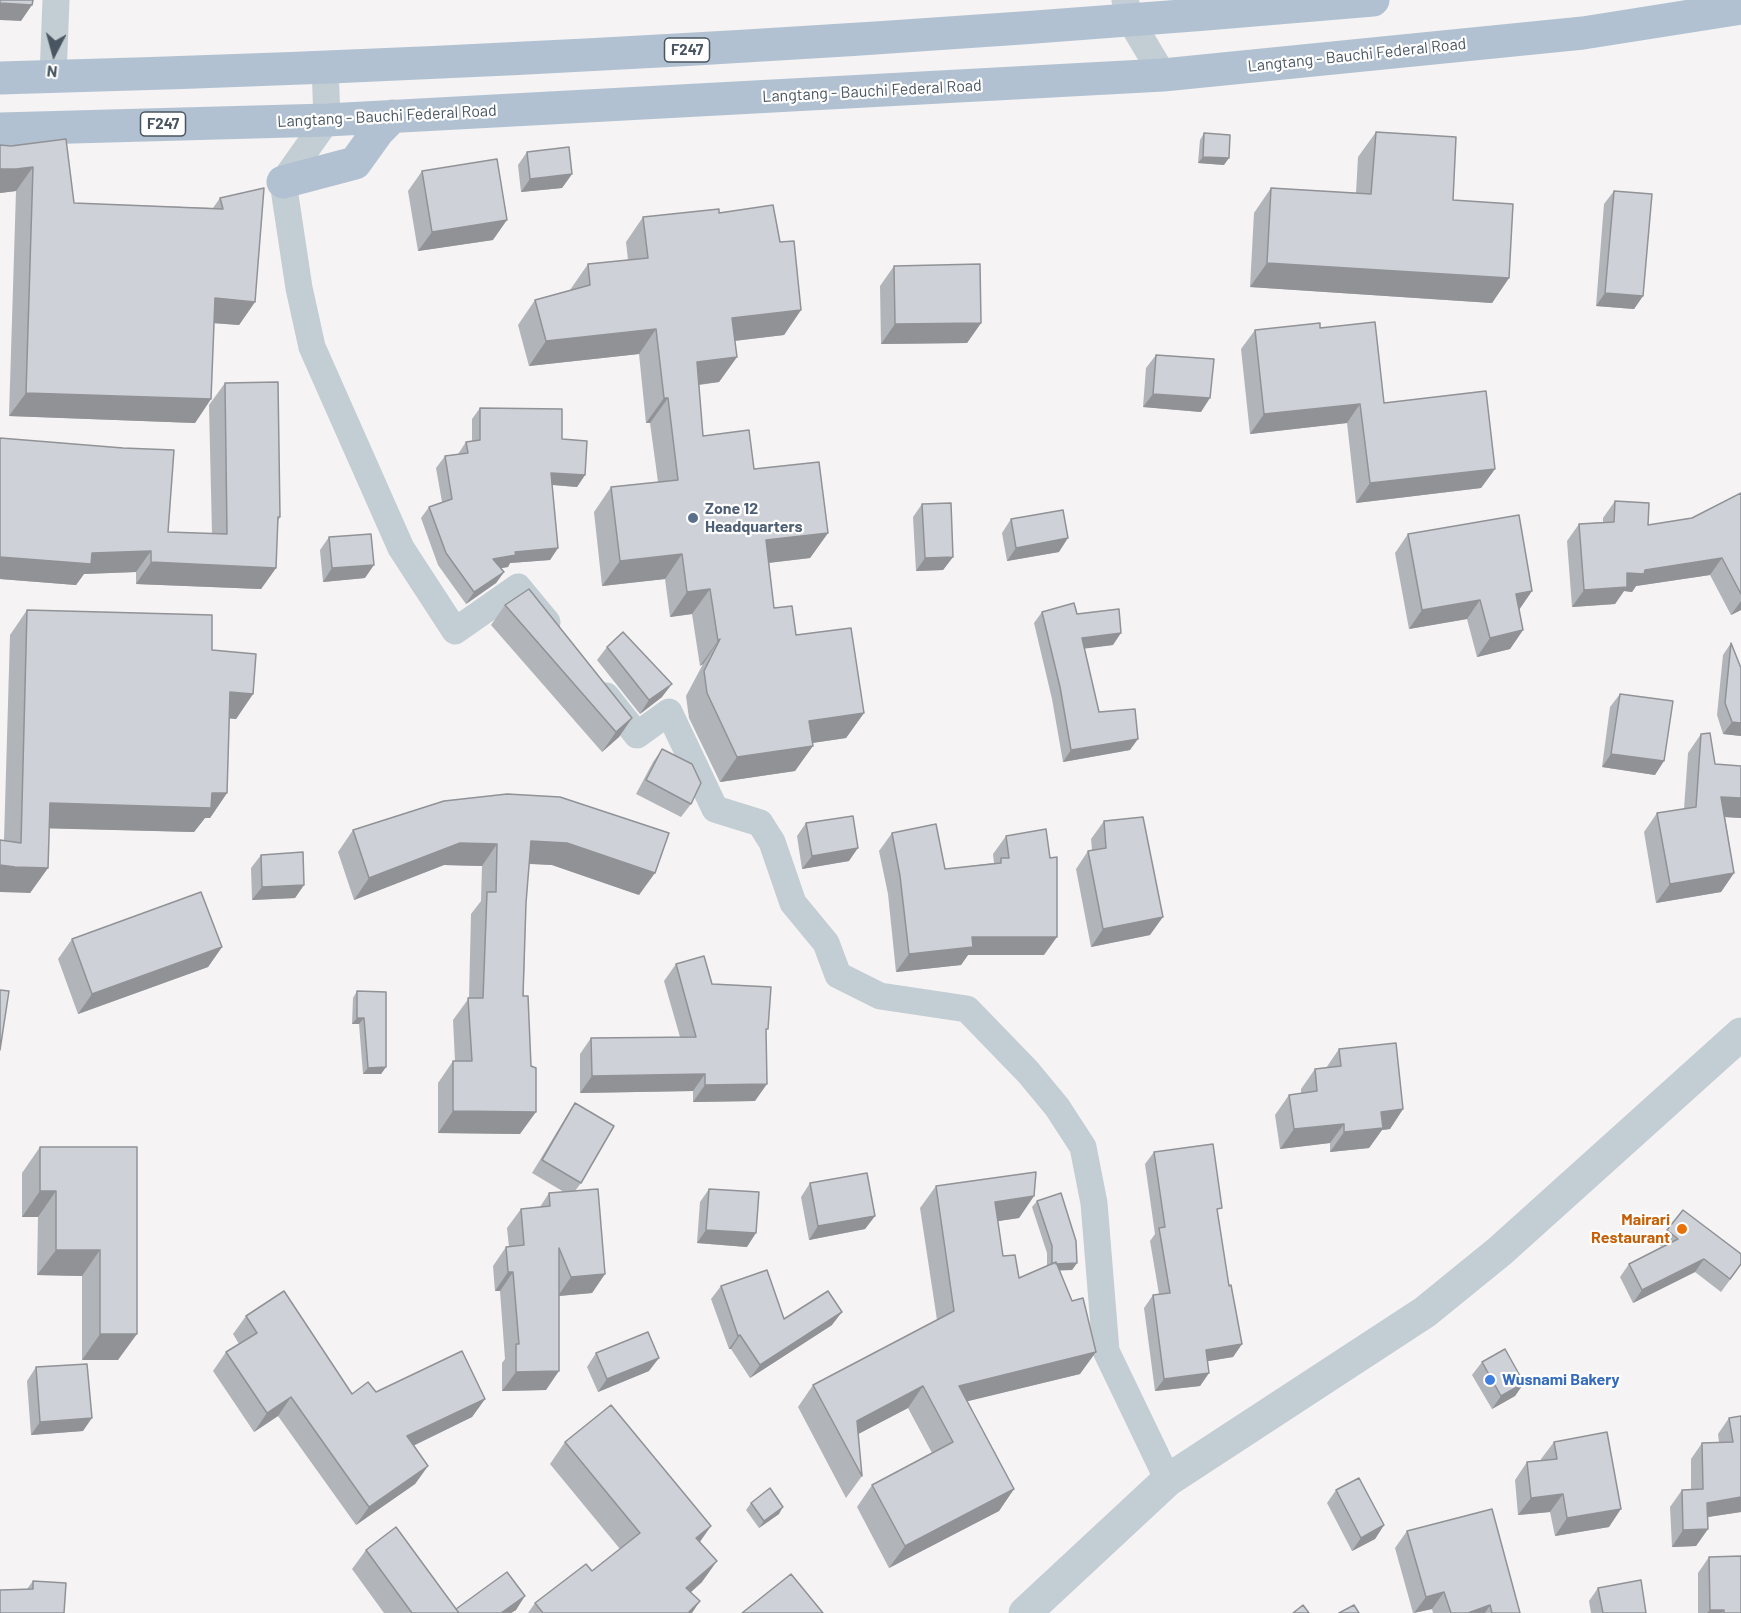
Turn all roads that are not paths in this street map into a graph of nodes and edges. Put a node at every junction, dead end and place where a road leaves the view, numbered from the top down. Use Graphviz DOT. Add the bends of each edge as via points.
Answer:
graph roads {
  1 [pos="56,0"];
  2 [pos="1373,0"];
  3 [pos="1184,8"];
  4 [pos="1741,8"];
  5 [pos="1127,10"];
  6 [pos="325,66"];
  7 [pos="1163,75"];
  8 [pos="53,76"];
  9 [pos="0,78"];
  10 [pos="393,116"];
  11 [pos="327,120"];
  12 [pos="0,129"];
  13 [pos="283,182"];
  14 [pos="562,641"];
  15 [pos="589,676"];
  16 [pos="1741,1034"];
  17 [pos="1168,1480"];
  18 [pos="1025,1613"];
  1 -- 8 [label="street"];
  2 -- 3 [label="main road, F247"];
  3 -- 5 [label="main road, F247"];
  4 -- 7 [label="main road, Langtang - Bauchi Federal Road / F247" via="1583,33"];
  5 -- 6 [label="main road, F247" via="749,47"];
  5 -- 7 [label="street"];
  6 -- 8 [label="main road, F247"];
  6 -- 11 [label="street"];
  7 -- 10 [label="main road, Langtang - Bauchi Federal Road / F247"];
  8 -- 9 [label="main road, F247"];
  10 -- 11 [label="main road, Langtang - Bauchi Federal Road / F247"];
  10 -- 13 [label="main road" via="355,163"];
  11 -- 12 [label="main road, Langtang - Bauchi Federal Road / F247"];
  11 -- 13 [label="street"];
  13 -- 14 [label="street" via="312,346 401,548 455,632 518,587"];
  15 -- 17 [label="street" via="637,735 669,712 715,809 760,823 772,842 793,903 826,943 838,975 880,996 967,1009 1057,1107 1086,1159 1094,1203 1106,1351"];
  16 -- 17 [label="street" via="1500,1251 1425,1312"];
  17 -- 18 [label="street"];
}
